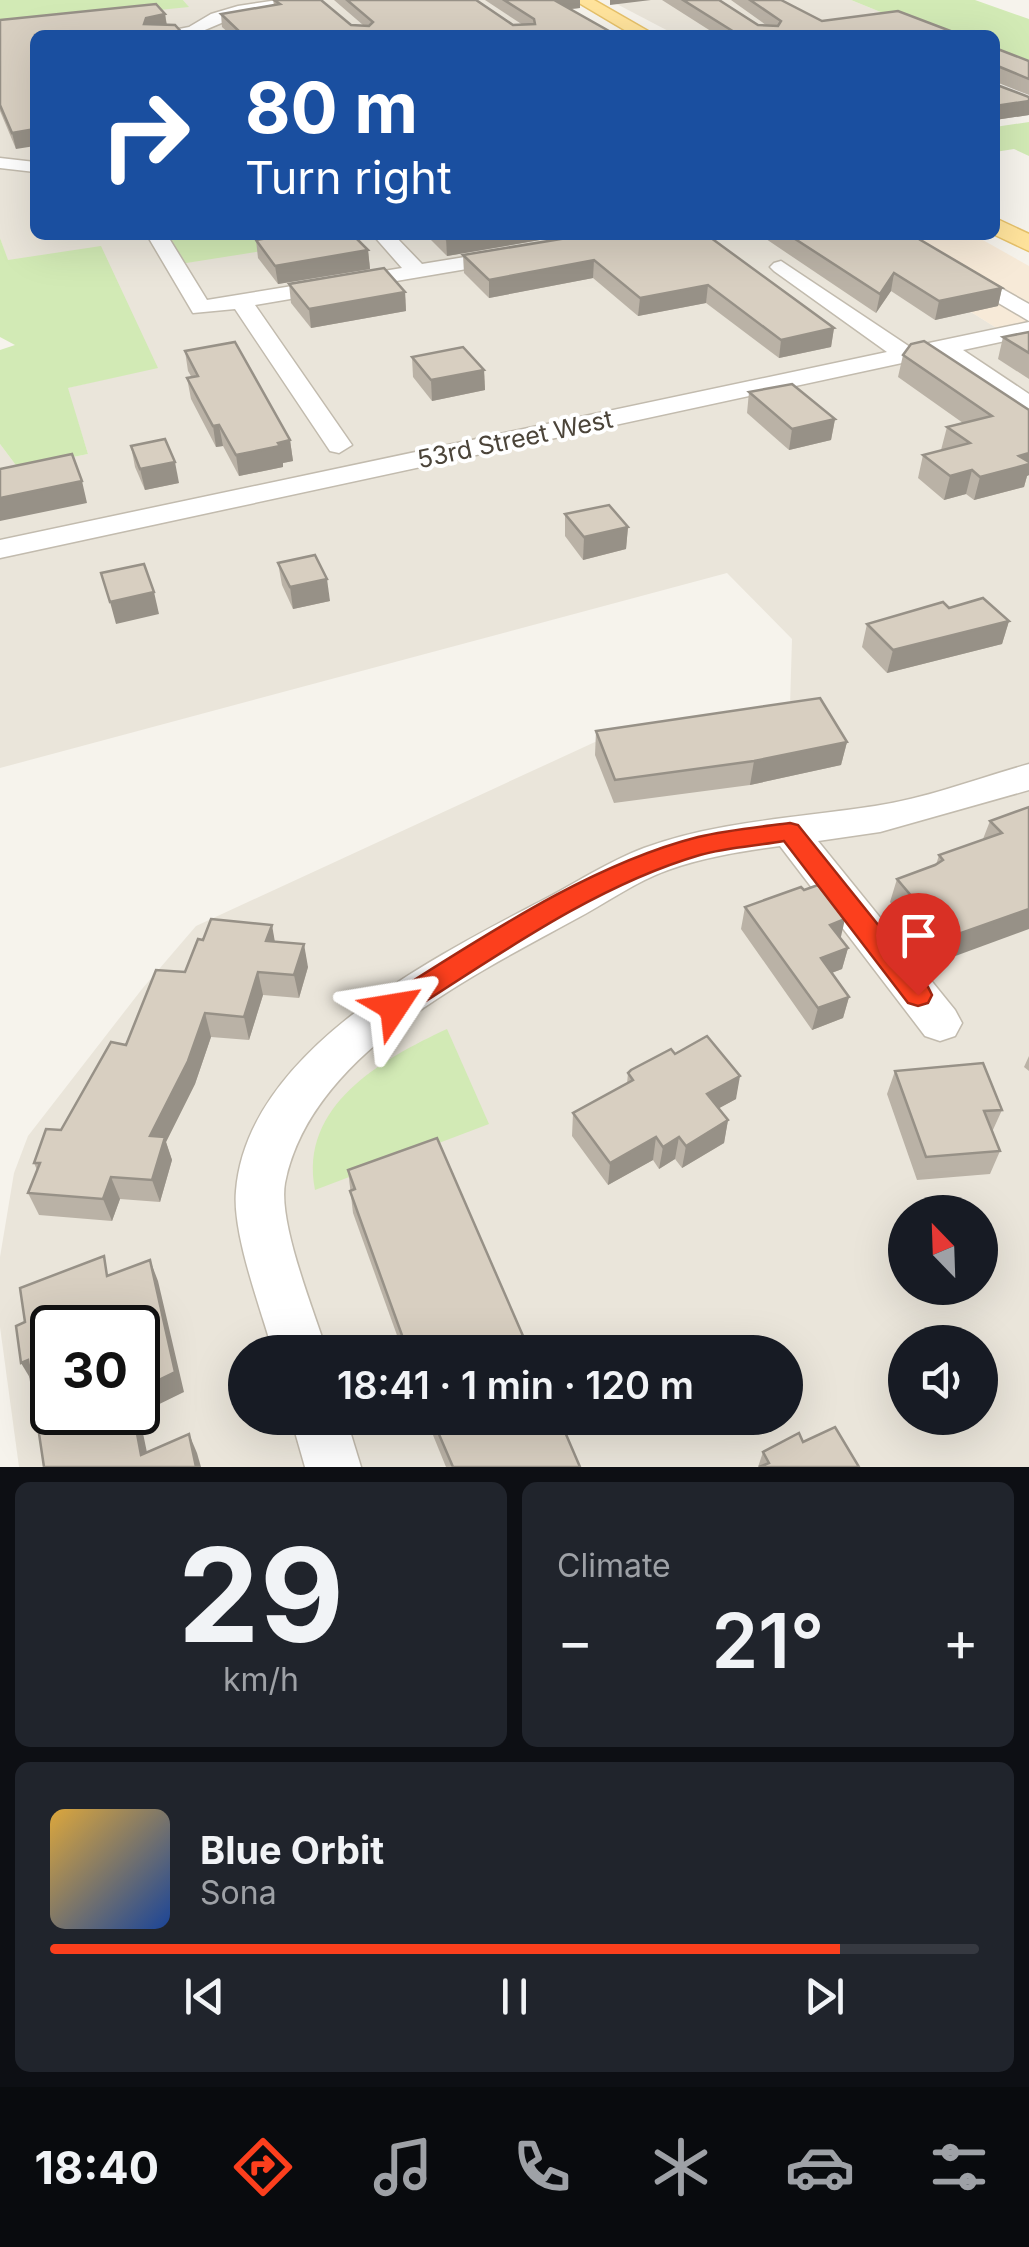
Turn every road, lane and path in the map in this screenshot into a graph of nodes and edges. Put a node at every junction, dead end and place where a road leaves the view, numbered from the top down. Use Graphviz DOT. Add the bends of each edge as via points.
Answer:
graph roads {
  1 [pos="306,0"];
  2 [pos="582,0"];
  3 [pos="199,30"];
  4 [pos="637,30"];
  5 [pos="0,163"];
  6 [pos="30,166"];
  7 [pos="1000,228"];
  8 [pos="161,240"];
  9 [pos="387,240"];
  10 [pos="1029,244"];
  11 [pos="532,252"];
  12 [pos="941,259"];
  13 [pos="782,268"];
  14 [pos="416,271"];
  15 [pos="242,301"];
  16 [pos="1027,327"];
  17 [pos="943,348"];
  18 [pos="906,355"];
  19 [pos="1029,404"];
  20 [pos="338,444"];
  21 [pos="0,549"];
  22 [pos="1029,776"];
  23 [pos="790,832"];
  24 [pos="940,1022"];
  25 [pos="295,1335"];
  26 [pos="324,1435"];
  27 [pos="334,1467"];
  1 -- 3 [label="street" via="227,12"];
  2 -- 4 [label="main road"];
  5 -- 6 [label="street"];
  7 -- 10 [label="main road"];
  8 -- 15 [label="street" via="202,308"];
  9 -- 14 [label="street"];
  11 -- 14 [label="street"];
  12 -- 16 [label="street"];
  13 -- 18 [label="street"];
  14 -- 15 [label="street"];
  15 -- 20 [label="street"];
  16 -- 17 [label="street, 53rd Street West"];
  17 -- 18 [label="street, 53rd Street West"];
  17 -- 19 [label="street"];
  18 -- 21 [label="street, 53rd Street West"];
  22 -- 23 [label="street" via="880,820"];
  23 -- 24 [label="street"];
  23 -- 25 [label="street" via="679,851 622,873 418,990 320,1070 263,1166 260,1214"];
  26 -- 27 [label="street"];
}
